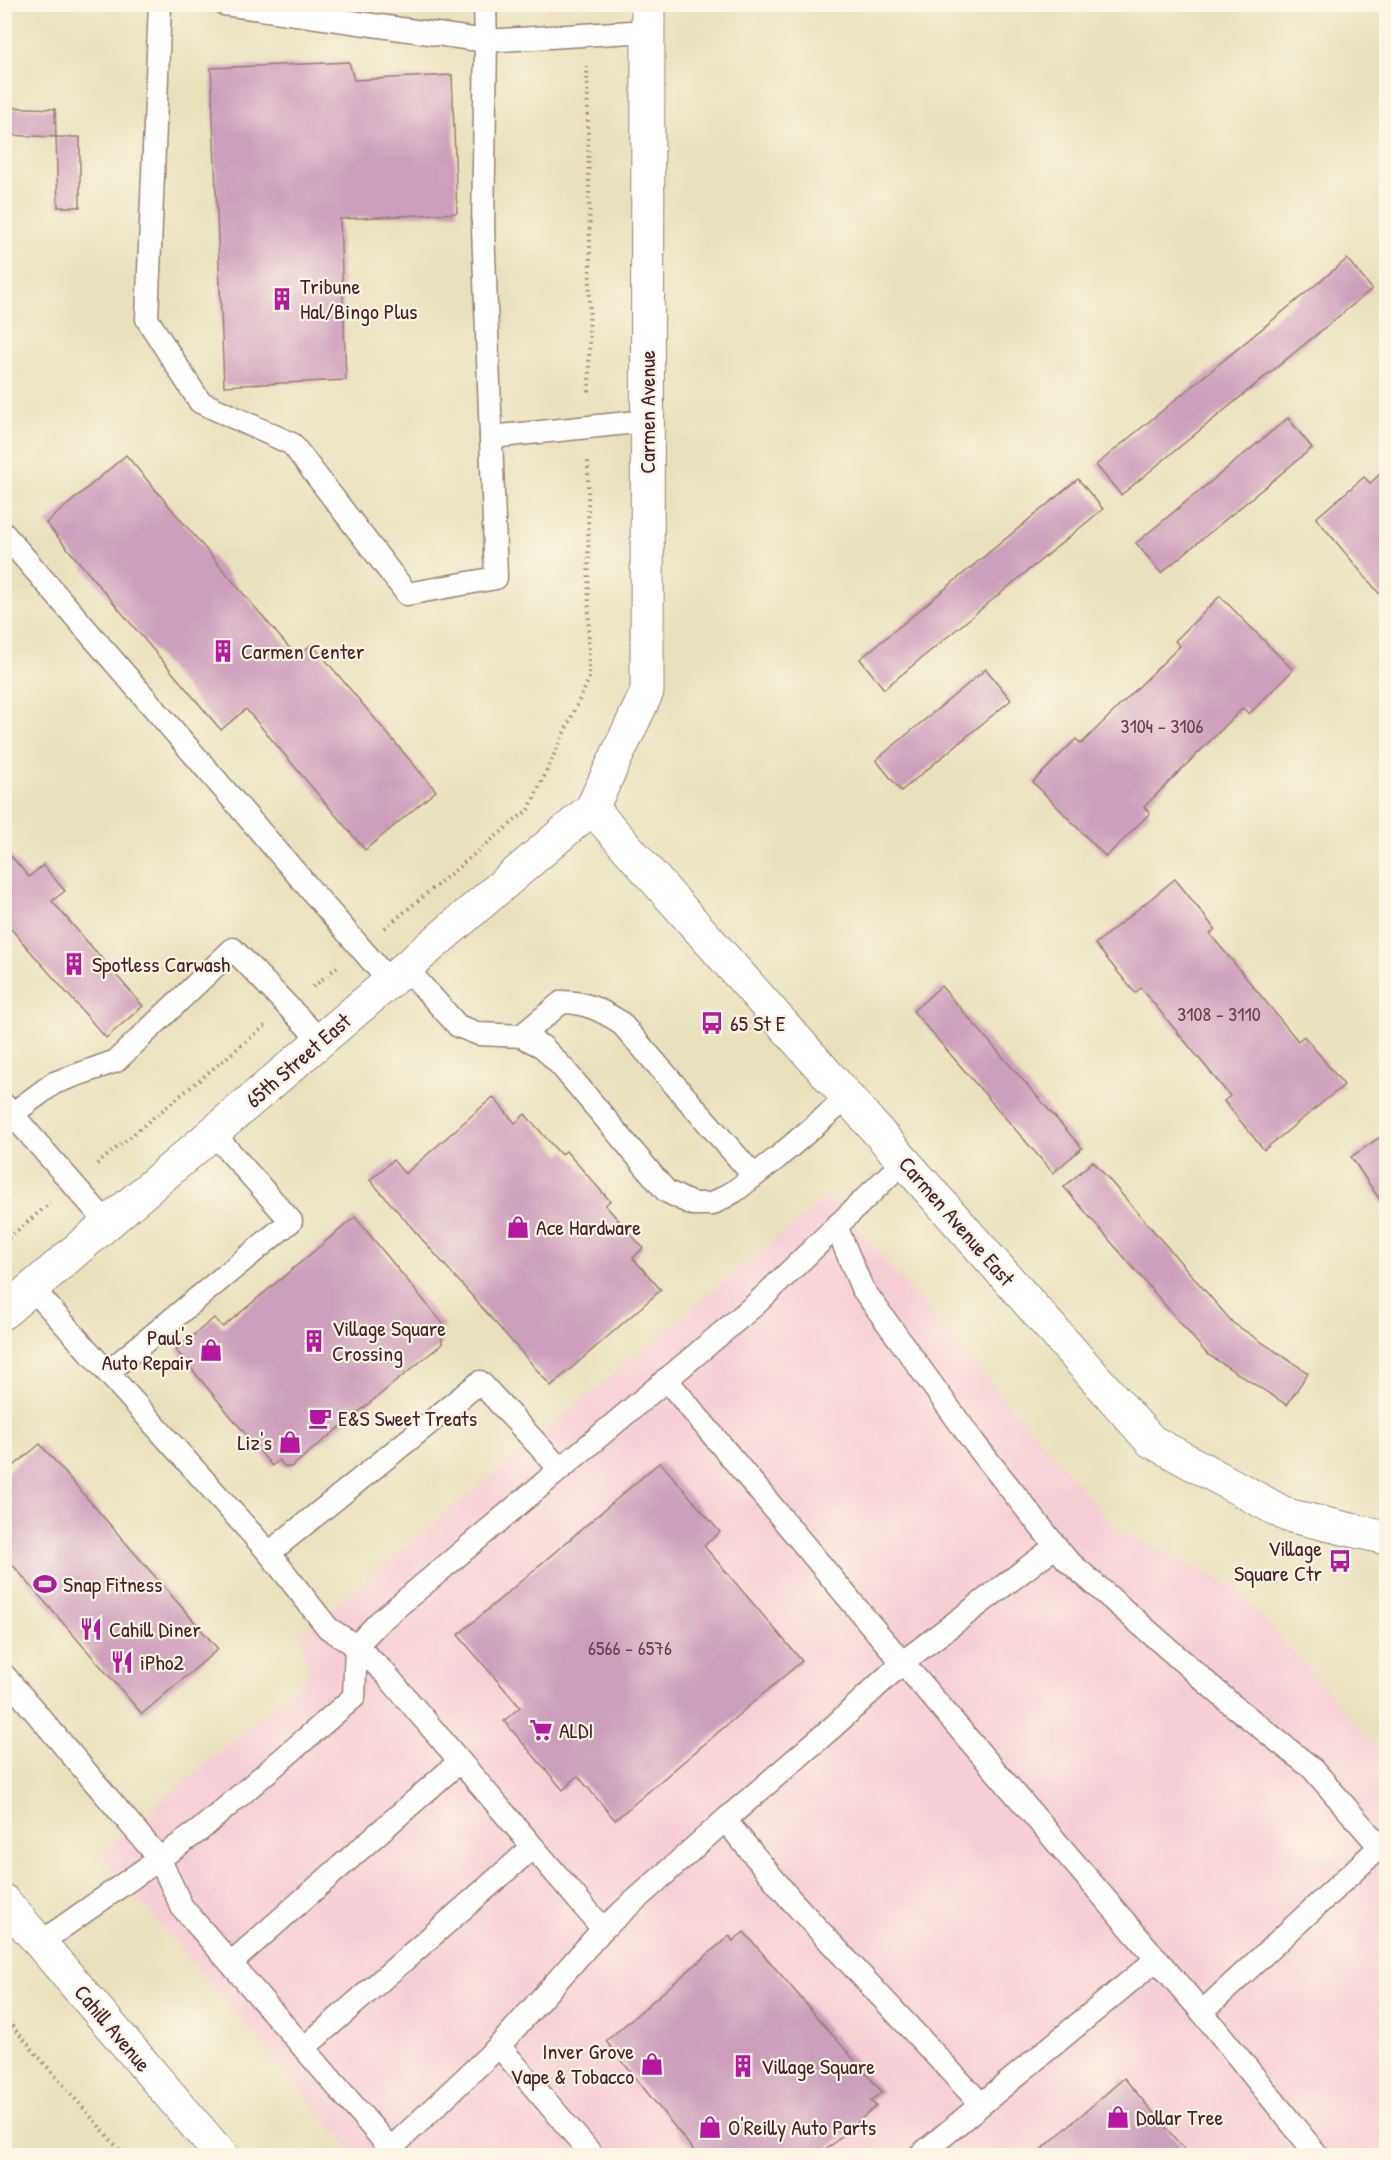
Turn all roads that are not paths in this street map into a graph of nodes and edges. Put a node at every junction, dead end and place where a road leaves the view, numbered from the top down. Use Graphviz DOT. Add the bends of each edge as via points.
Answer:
graph roads {
  1 [pos="160,4"];
  2 [pos="224,4"];
  3 [pos="485,4"];
  4 [pos="648,18"];
  5 [pos="486,40"];
  6 [pos="647,421"];
  7 [pos="491,437"];
  8 [pos="4,534"];
  9 [pos="592,808"];
  10 [pos="398,975"];
  11 [pos="521,1036"];
  12 [pos="321,1041"];
  13 [pos="848,1098"];
  14 [pos="8,1109"];
  15 [pos="213,1133"];
  16 [pos="904,1161"];
  17 [pos="754,1176"];
  18 [pos="108,1224"];
  19 [pos="836,1226"];
  20 [pos="32,1288"];
  21 [pos="4,1312"];
  22 [pos="108,1372"];
  23 [pos="666,1379"];
  24 [pos="560,1469"];
  25 [pos="1386,1538"];
  26 [pos="1056,1546"];
  27 [pos="269,1553"];
  28 [pos="356,1646"];
  29 [pos="903,1662"];
  30 [pos="4,1675"];
  31 [pos="459,1762"];
  32 [pos="725,1820"];
  33 [pos="1383,1844"];
  34 [pos="533,1847"];
  35 [pos="159,1858"];
  36 [pos="4,1901"];
  37 [pos="603,1929"];
  38 [pos="40,1942"];
  39 [pos="1157,1959"];
  40 [pos="231,1963"];
  41 [pos="1202,2012"];
  42 [pos="499,2046"];
  43 [pos="304,2048"];
  44 [pos="980,2103"];
  45 [pos="581,2151"];
  46 [pos="390,2153"];
  47 [pos="222,2156"];
  48 [pos="919,2156"];
  49 [pos="1318,2156"];
  1 -- 7 [label="lane" via="147,319 200,402 292,444 407,594 495,578"];
  2 -- 5 [label="lane"];
  3 -- 5 [label="lane"];
  4 -- 5 [label="lane" via="587,34"];
  4 -- 6 [label="street, Carmen Avenue"];
  5 -- 7 [label="lane" via="483,228"];
  6 -- 7 [label="lane"];
  6 -- 9 [label="street, Carmen Avenue" via="647,692"];
  8 -- 10 [label="lane" via="361,948"];
  9 -- 10 [label="street, 65th Street East"];
  9 -- 13 [label="street, Carmen Avenue East"];
  10 -- 11 [label="lane" via="458,1026 479,1034"];
  10 -- 12 [label="street, 65th Street East"];
  11 -- 17 [label="lane" via="543,1047 563,1068 666,1191 692,1204 712,1204"];
  11 -- 17 [label="lane" via="562,1002 578,1002 620,1022"];
  12 -- 14 [label="lane" via="233,949 116,1061 54,1083"];
  12 -- 15 [label="street, 65th Street East"];
  13 -- 16 [label="street, Carmen Avenue East"];
  13 -- 17 [label="lane"];
  14 -- 18 [label="lane"];
  15 -- 18 [label="street, 65th Street East"];
  15 -- 22 [label="lane" via="291,1221"];
  16 -- 19 [label="lane"];
  16 -- 25 [label="street, Carmen Avenue East" via="1151,1441 1287,1515"];
  18 -- 20 [label="street, 65th Street East"];
  19 -- 23 [label="lane" via="756,1304"];
  19 -- 26 [label="lane" via="862,1288 975,1444"];
  20 -- 21 [label="street, 65th Street East"];
  20 -- 22 [label="lane"];
  22 -- 27 [label="lane"];
  23 -- 24 [label="lane"];
  23 -- 29 [label="lane"];
  24 -- 27 [label="lane" via="480,1382"];
  24 -- 28 [label="lane" via="379,1622"];
  26 -- 29 [label="lane"];
  26 -- 33 [label="lane" via="1230,1703 1313,1769"];
  27 -- 28 [label="lane" via="328,1628"];
  28 -- 31 [label="lane" via="383,1671"];
  28 -- 35 [label="lane" via="354,1696 200,1830"];
  29 -- 32 [label="lane"];
  29 -- 39 [label="lane"];
  30 -- 35 [label="lane"];
  31 -- 34 [label="lane"];
  31 -- 40 [label="lane"];
  32 -- 37 [label="lane"];
  32 -- 44 [label="lane" via="791,1900"];
  33 -- 41 [label="lane"];
  34 -- 37 [label="lane"];
  34 -- 43 [label="lane"];
  35 -- 38 [label="lane"];
  35 -- 40 [label="lane" via="182,1907"];
  36 -- 38 [label="street, Cahill Avenue"];
  37 -- 42 [label="lane"];
  38 -- 47 [label="street, Cahill Avenue"];
  39 -- 41 [label="lane"];
  39 -- 44 [label="lane"];
  40 -- 43 [label="lane"];
  41 -- 49 [label="lane"];
  42 -- 45 [label="lane"];
  42 -- 46 [label="lane"];
  43 -- 46 [label="lane"];
  44 -- 48 [label="lane"];
}
